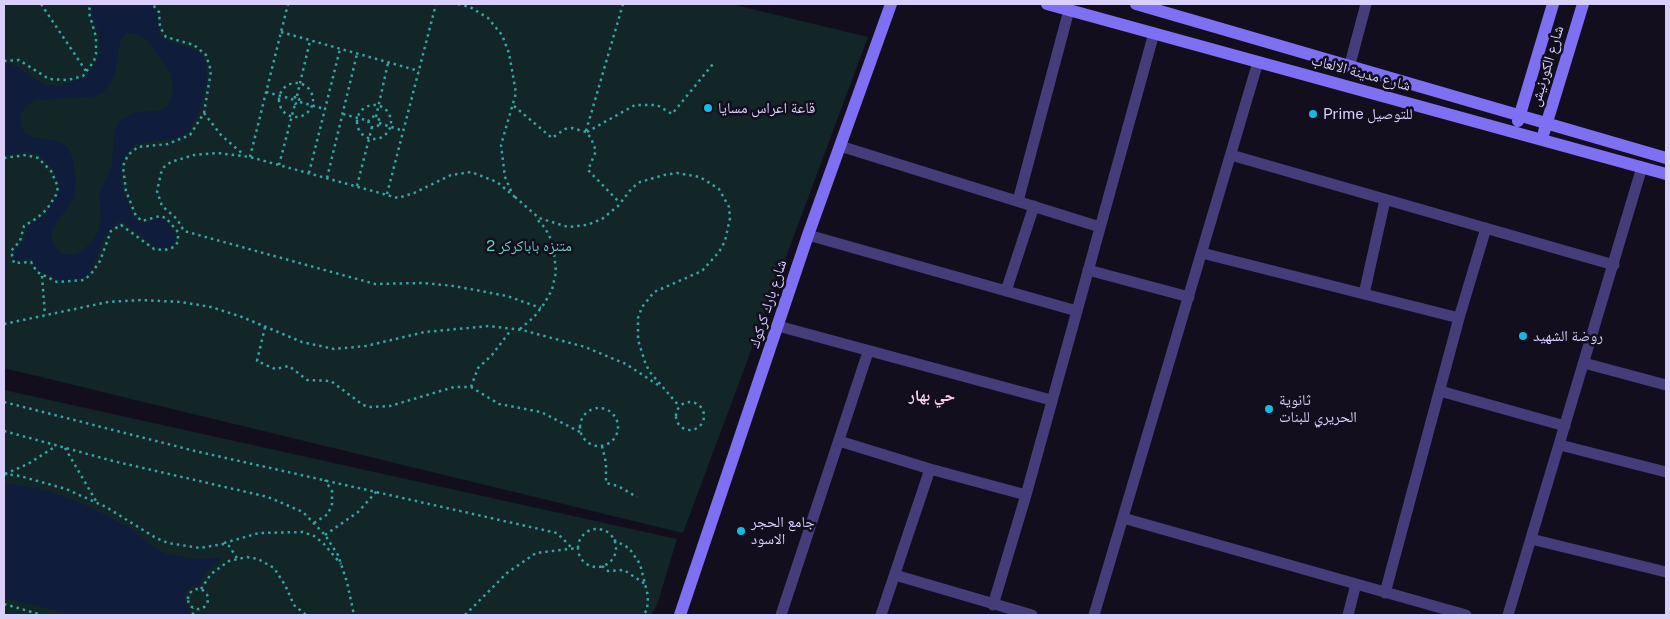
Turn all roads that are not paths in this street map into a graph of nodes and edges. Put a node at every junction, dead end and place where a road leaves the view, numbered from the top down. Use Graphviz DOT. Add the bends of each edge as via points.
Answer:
graph roads {
  1 [pos="891,4"];
  2 [pos="1047,4"];
  3 [pos="1136,4"];
  4 [pos="1366,4"];
  5 [pos="1554,4"];
  6 [pos="1583,4"];
  7 [pos="1069,10"];
  8 [pos="1154,33"];
  9 [pos="1258,62"];
  10 [pos="1350,64"];
  11 [pos="1520,114"];
  12 [pos="1546,123"];
  13 [pos="1515,131"];
  14 [pos="1542,139"];
  15 [pos="840,146"];
  16 [pos="1231,155"];
  17 [pos="1666,158"];
  18 [pos="1642,167"];
  19 [pos="1666,174"];
  20 [pos="1385,200"];
  21 [pos="1018,201"];
  22 [pos="1034,206"];
  23 [pos="1100,227"];
  24 [pos="1486,228"];
  25 [pos="808,235"];
  26 [pos="1202,253"];
  27 [pos="1614,265"];
  28 [pos="1088,270"];
  29 [pos="1006,291"];
  30 [pos="1364,294"];
  31 [pos="1189,297"];
  32 [pos="1077,311"];
  33 [pos="1459,318"];
  34 [pos="778,326"];
  35 [pos="868,352"];
  36 [pos="1584,363"];
  37 [pos="1666,385"];
  38 [pos="1440,391"];
  39 [pos="1051,400"];
  40 [pos="1565,426"];
  41 [pos="839,441"];
  42 [pos="1560,445"];
  43 [pos="930,469"];
  44 [pos="1666,472"];
  45 [pos="1026,495"];
  46 [pos="1123,518"];
  47 [pos="1531,538"];
  48 [pos="1666,572"];
  49 [pos="894,575"];
  50 [pos="1356,584"];
  51 [pos="1385,593"];
  52 [pos="993,605"];
  53 [pos="1448,613"];
  54 [pos="682,615"];
  55 [pos="781,615"];
  56 [pos="881,615"];
  57 [pos="1032,615"];
  58 [pos="1094,615"];
  59 [pos="1348,615"];
  60 [pos="1466,615"];
  61 [pos="1508,615"];
  1 -- 15 [label="main road, شارع بارك كركوك"];
  2 -- 7 [label="main road, شارع مدينة الالعاب"];
  3 -- 10 [label="main road, شارع مدينة الالعاب"];
  4 -- 10 [label="street"];
  5 -- 11 [label="main road, شارع الكورنيش"];
  6 -- 12 [label="main road, شارع الكورنيش"];
  7 -- 8 [label="main road, شارع مدينة الالعاب"];
  7 -- 21 [label="street"];
  8 -- 9 [label="main road, شارع مدينة الالعاب"];
  8 -- 23 [label="street"];
  9 -- 13 [label="main road, شارع مدينة الالعاب"];
  9 -- 16 [label="street"];
  10 -- 11 [label="main road, شارع مدينة الالعاب"];
  11 -- 12 [label="main road, شارع مدينة الالعاب"];
  11 -- 13 [label="main road, شارع الكورنيش"];
  12 -- 14 [label="main road, شارع الكورنيش"];
  12 -- 17 [label="main road, شارع مدينة الالعاب"];
  13 -- 14 [label="main road, شارع مدينة الالعاب"];
  14 -- 18 [label="main road, شارع مدينة الالعاب"];
  15 -- 21 [label="street"];
  15 -- 25 [label="main road, شارع بارك كركوك"];
  16 -- 20 [label="street"];
  16 -- 26 [label="street"];
  18 -- 19 [label="main road, شارع مدينة الالعاب"];
  18 -- 27 [label="street"];
  20 -- 24 [label="street"];
  20 -- 30 [label="street"];
  21 -- 22 [label="street"];
  22 -- 23 [label="street"];
  22 -- 29 [label="street"];
  23 -- 28 [label="street"];
  24 -- 27 [label="street"];
  24 -- 33 [label="street"];
  25 -- 29 [label="street"];
  25 -- 34 [label="main road, شارع بارك كركوك"];
  26 -- 30 [label="street"];
  26 -- 31 [label="street"];
  27 -- 36 [label="street"];
  28 -- 31 [label="street"];
  28 -- 32 [label="street"];
  29 -- 32 [label="street"];
  30 -- 33 [label="street"];
  31 -- 46 [label="street"];
  32 -- 39 [label="street"];
  33 -- 38 [label="street"];
  34 -- 35 [label="street"];
  34 -- 54 [label="main road, شارع بارك كركوك"];
  35 -- 39 [label="street"];
  35 -- 41 [label="street"];
  36 -- 37 [label="street"];
  36 -- 40 [label="street"];
  38 -- 40 [label="street"];
  38 -- 51 [label="street"];
  39 -- 45 [label="street"];
  40 -- 42 [label="street"];
  41 -- 43 [label="street"];
  41 -- 55 [label="street"];
  42 -- 44 [label="street"];
  42 -- 47 [label="street"];
  43 -- 45 [label="street"];
  43 -- 49 [label="street"];
  45 -- 52 [label="street"];
  46 -- 50 [label="street"];
  46 -- 58 [label="street"];
  47 -- 48 [label="street"];
  47 -- 61 [label="street"];
  49 -- 52 [label="street"];
  49 -- 56 [label="street"];
  50 -- 51 [label="street"];
  50 -- 59 [label="street"];
  51 -- 53 [label="street"];
  52 -- 57 [label="street"];
  53 -- 60 [label="street"];
}
